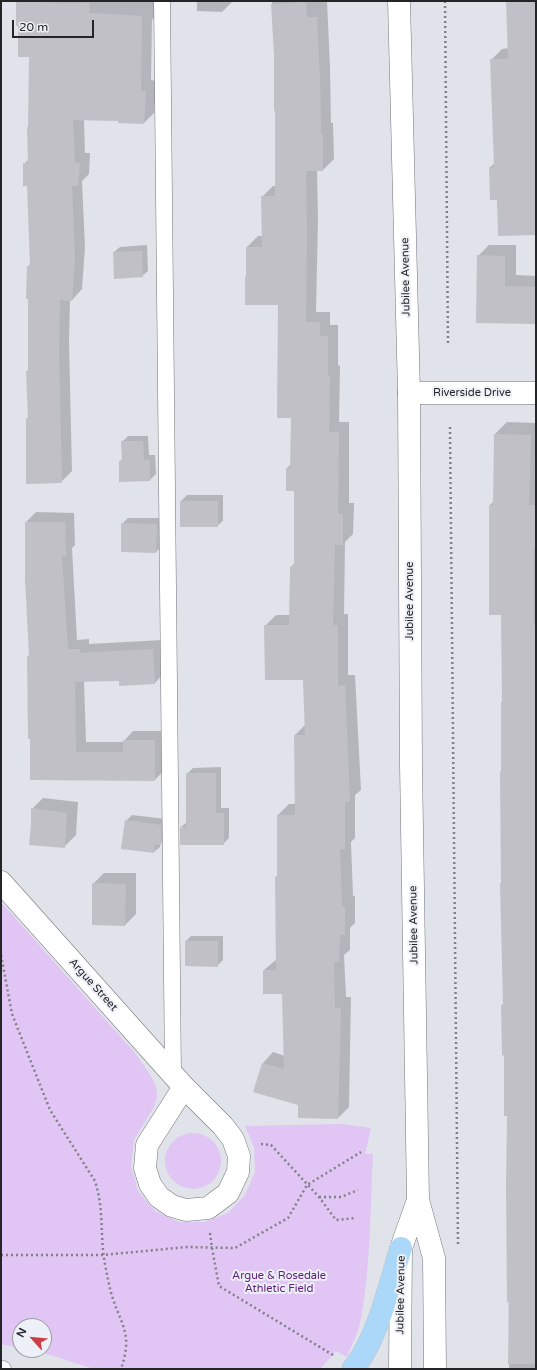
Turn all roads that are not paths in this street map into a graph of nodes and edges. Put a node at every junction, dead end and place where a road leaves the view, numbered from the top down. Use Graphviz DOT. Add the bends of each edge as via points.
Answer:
graph roads {
  1 [pos="162,1"];
  2 [pos="399,1"];
  3 [pos="409,393"];
  4 [pos="536,393"];
  5 [pos="1,882"];
  6 [pos="179,1081"];
  7 [pos="418,1200"];
  8 [pos="401,1248"];
  9 [pos="353,1369"];
  10 [pos="400,1369"];
  11 [pos="435,1369"];
  1 -- 6 [label="lane"];
  2 -- 3 [label="main road, Jubilee Avenue"];
  3 -- 4 [label="main road, Riverside Drive"];
  3 -- 7 [label="main road, Jubilee Avenue" via="411,757"];
  5 -- 6 [label="main road, Argue Street"];
  6 -- 6 [label="main road, Argue Street" via="147,1145 145,1168 158,1197 172,1206 186,1210 208,1208 228,1193 238,1172 239,1156 233,1139 223,1126"];
  7 -- 8 [label="main road, Jubilee Avenue"];
  7 -- 11 [label="main road, Jubilee Avenue" via="434,1258"];
  8 -- 9 [label="main road" via="377,1325"];
  8 -- 10 [label="main road, Jubilee Avenue"];
}
